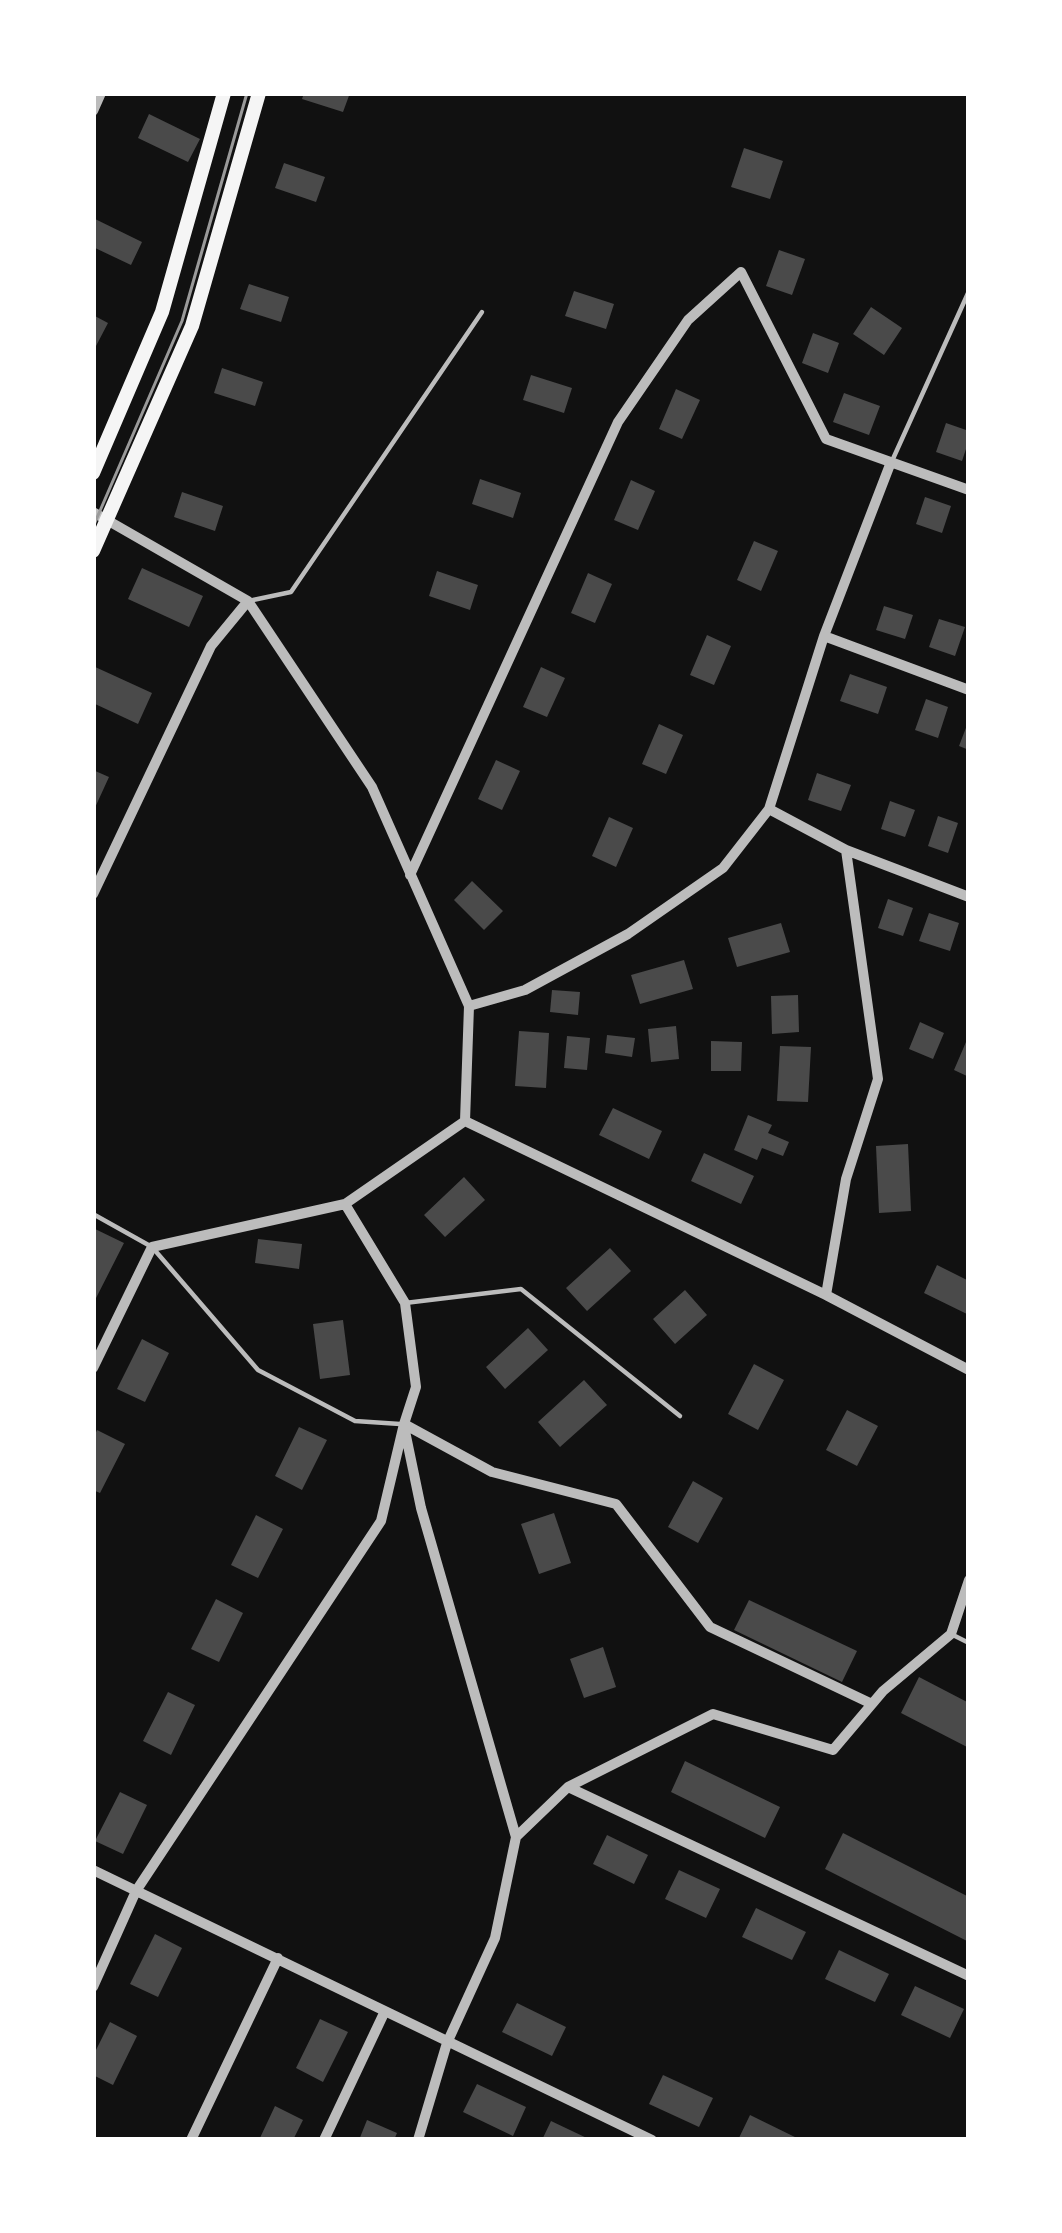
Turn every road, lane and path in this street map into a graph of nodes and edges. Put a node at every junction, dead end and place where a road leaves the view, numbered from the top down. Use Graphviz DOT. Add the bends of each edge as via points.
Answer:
graph roads {
  1 [pos="101,93"];
  2 [pos="224,93"];
  3 [pos="259,93"];
  4 [pos="93,111"];
  5 [pos="969,291"];
  6 [pos="482,312"];
  7 [pos="891,462"];
  8 [pos="93,473"];
  9 [pos="969,490"];
  10 [pos="93,512"];
  11 [pos="109,520"];
  12 [pos="93,551"];
  13 [pos="248,601"];
  14 [pos="824,636"];
  15 [pos="969,690"];
  16 [pos="769,809"];
  17 [pos="846,850"];
  18 [pos="410,875"];
  19 [pos="93,894"];
  20 [pos="969,897"];
  21 [pos="469,1006"];
  22 [pos="465,1121"];
  23 [pos="345,1204"];
  24 [pos="93,1214"];
  25 [pos="152,1247"];
  26 [pos="826,1295"];
  27 [pos="405,1303"];
  28 [pos="93,1368"];
  29 [pos="969,1370"];
  30 [pos="680,1416"];
  31 [pos="404,1424"];
  32 [pos="969,1580"];
  33 [pos="951,1634"];
  34 [pos="969,1642"];
  35 [pos="872,1704"];
  36 [pos="568,1787"];
  37 [pos="516,1837"];
  38 [pos="93,1870"];
  39 [pos="136,1891"];
  40 [pos="278,1958"];
  41 [pos="969,1976"];
  42 [pos="93,1987"];
  43 [pos="385,2012"];
  44 [pos="447,2043"];
  45 [pos="191,2140"];
  46 [pos="324,2140"];
  47 [pos="418,2140"];
  48 [pos="652,2140"];
  1 -- 4 [label="street"];
  2 -- 8 [label="main road" via="162,312"];
  3 -- 11 [label="main road" via="192,326"];
  5 -- 7 [label="lane"];
  6 -- 13 [label="lane" via="291,592"];
  7 -- 9 [label="street"];
  7 -- 14 [label="street"];
  7 -- 18 [label="street" via="826,439 742,272 688,320 618,422"];
  10 -- 11 [label="street"];
  11 -- 12 [label="main road"];
  11 -- 13 [label="street"];
  13 -- 18 [label="street" via="372,787"];
  13 -- 19 [label="street" via="211,646"];
  14 -- 15 [label="street"];
  14 -- 16 [label="street"];
  16 -- 17 [label="street"];
  16 -- 21 [label="street" via="723,868 628,934 524,990"];
  17 -- 20 [label="street"];
  17 -- 26 [label="street" via="878,1079 846,1179"];
  18 -- 21 [label="street"];
  21 -- 22 [label="street"];
  22 -- 23 [label="street"];
  22 -- 26 [label="street"];
  23 -- 25 [label="street"];
  23 -- 27 [label="street"];
  24 -- 25 [label="lane"];
  25 -- 28 [label="street"];
  25 -- 31 [label="lane" via="258,1370 355,1421"];
  26 -- 29 [label="street"];
  27 -- 30 [label="lane" via="520,1288"];
  27 -- 31 [label="street" via="416,1387"];
  31 -- 35 [label="street" via="492,1472 616,1504 710,1628"];
  31 -- 37 [label="street"];
  31 -- 39 [label="street" via="381,1521"];
  32 -- 33 [label="street"];
  33 -- 34 [label="lane"];
  33 -- 35 [label="street"];
  35 -- 36 [label="street" via="832,1750 713,1714"];
  36 -- 37 [label="street"];
  36 -- 41 [label="street"];
  37 -- 44 [label="street" via="495,1938"];
  38 -- 39 [label="street"];
  39 -- 40 [label="street"];
  39 -- 42 [label="street"];
  40 -- 43 [label="street"];
  40 -- 45 [label="street"];
  43 -- 44 [label="street"];
  43 -- 46 [label="street"];
  44 -- 47 [label="street"];
  44 -- 48 [label="street"];
}
